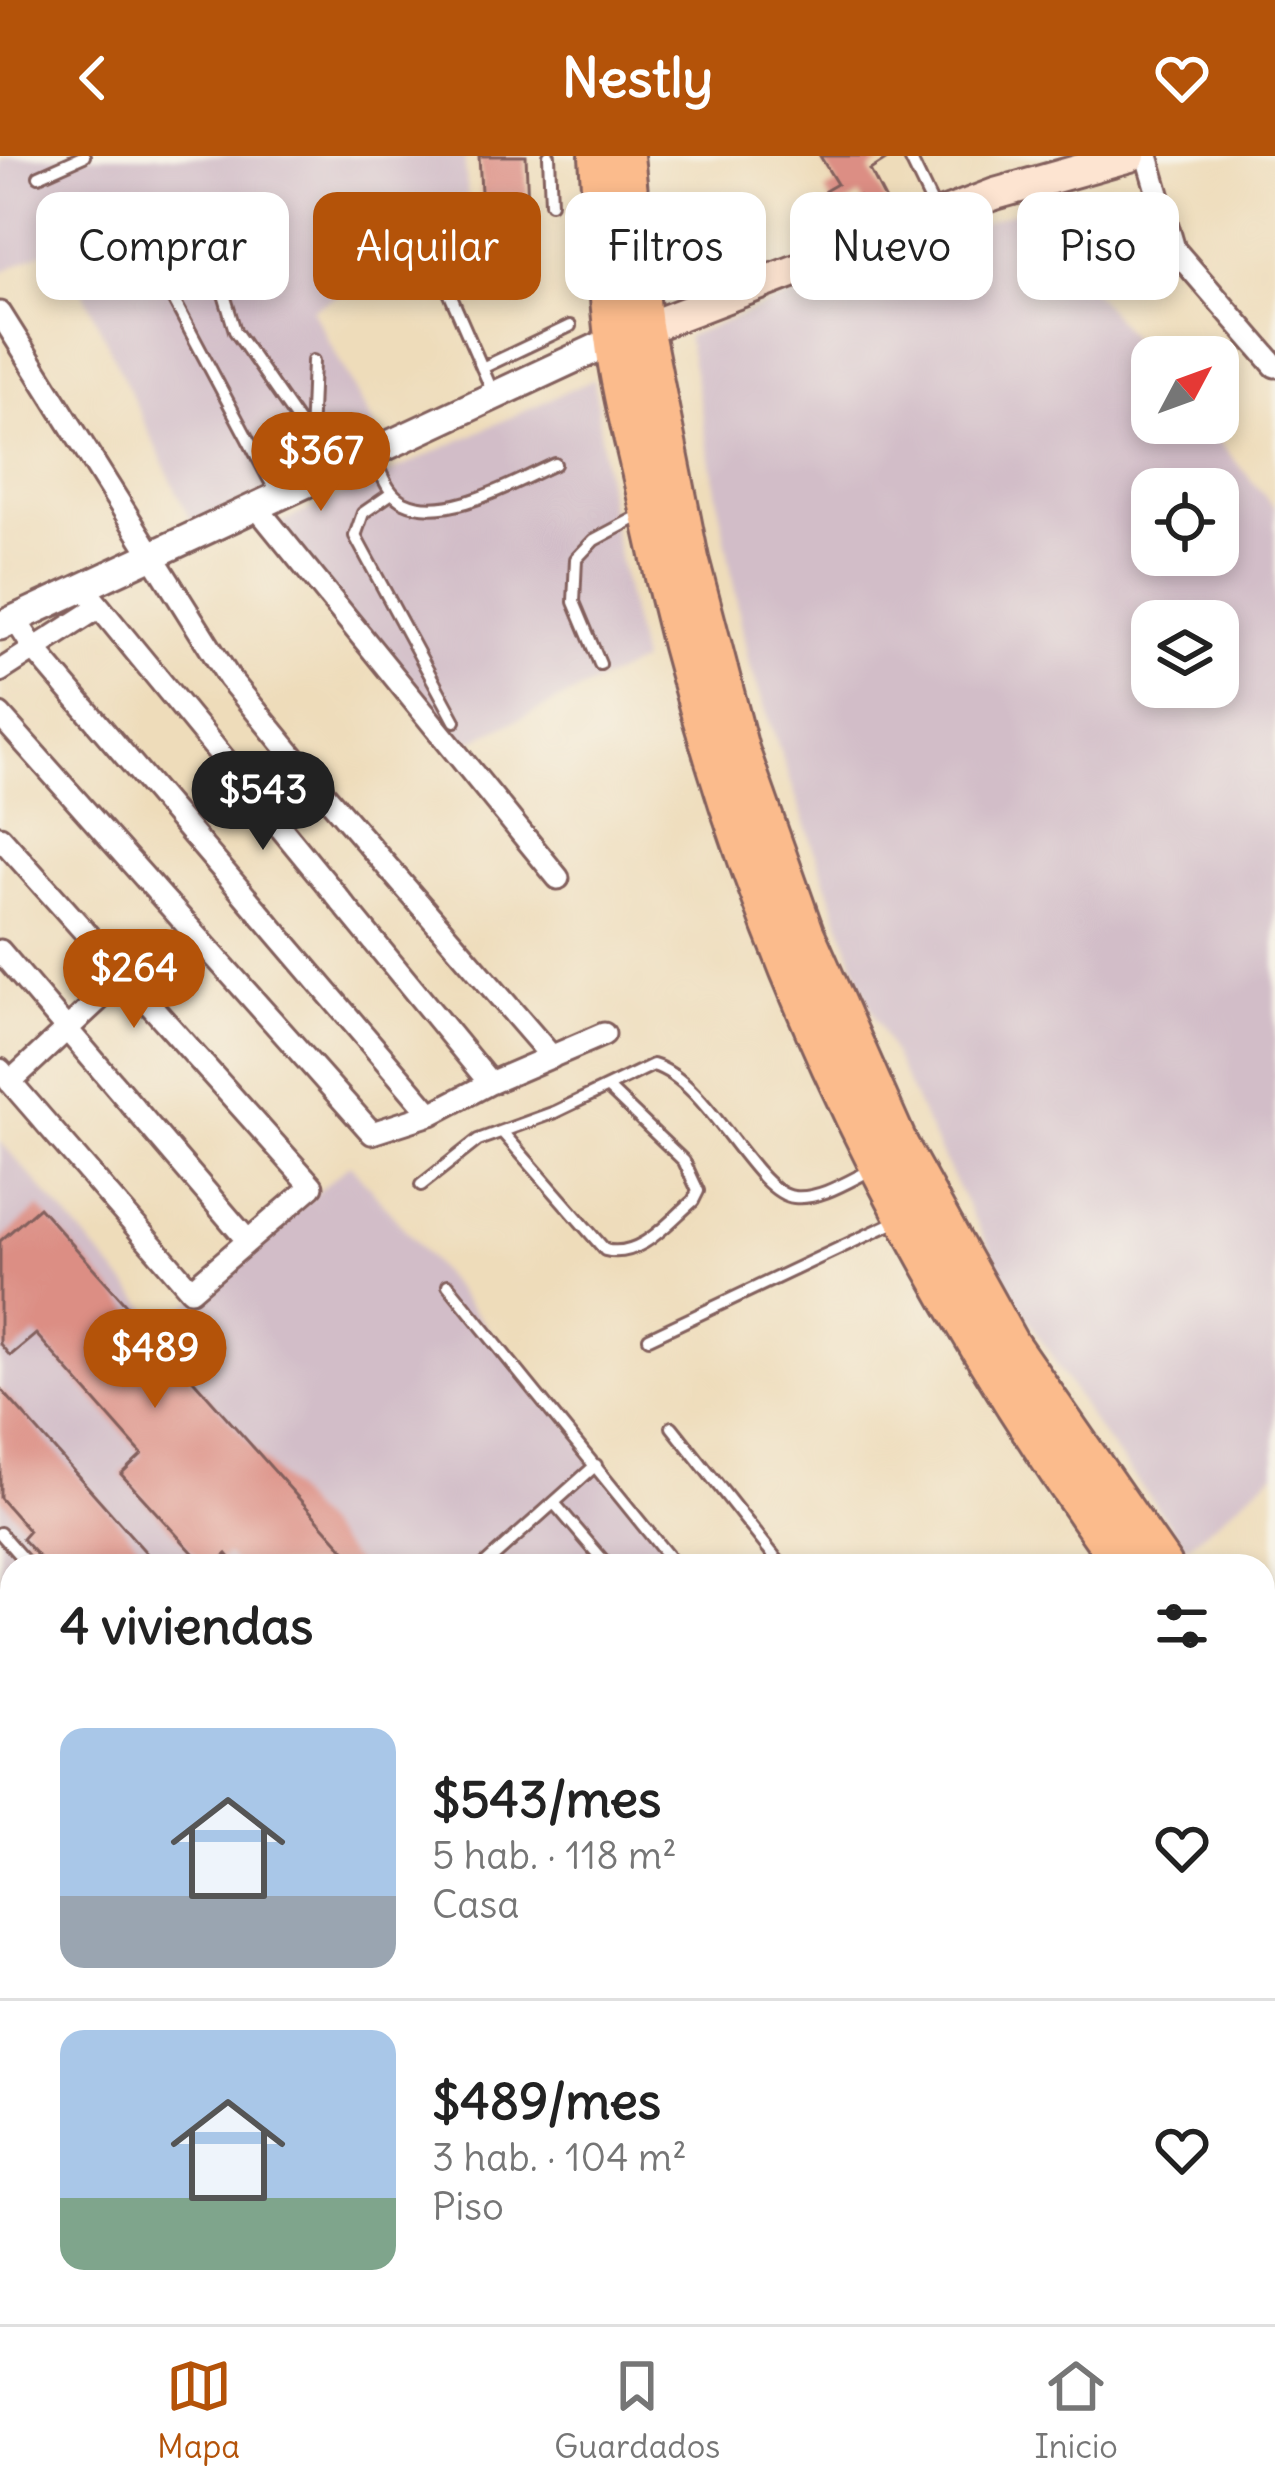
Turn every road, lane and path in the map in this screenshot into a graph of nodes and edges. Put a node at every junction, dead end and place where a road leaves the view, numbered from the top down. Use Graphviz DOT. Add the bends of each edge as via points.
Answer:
graph roads {
  1 [pos="85,156"];
  2 [pos="549,156"];
  3 [pos="598,156"];
  4 [pos="625,156"];
  5 [pos="909,156"];
  6 [pos="1130,156"];
  7 [pos="1147,156"];
  8 [pos="39,176"];
  9 [pos="927,192"];
  10 [pos="993,195"];
  11 [pos="551,203"];
  12 [pos="790,273"];
  13 [pos="172,300"];
  14 [pos="226,300"];
  15 [pos="453,300"];
  16 [pos="0,314"];
  17 [pos="570,326"];
  18 [pos="629,334"];
  19 [pos="313,361"];
  20 [pos="1275,366"];
  21 [pos="482,368"];
  22 [pos="494,395"];
  23 [pos="310,440"];
  24 [pos="372,453"];
  25 [pos="555,464"];
  26 [pos="327,476"];
  27 [pos="392,493"];
  28 [pos="269,504"];
  29 [pos="649,510"];
  30 [pos="150,555"];
  31 [pos="90,598"];
  32 [pos="7,623"];
  33 [pos="35,650"];
  34 [pos="600,664"];
  35 [pos="0,671"];
  36 [pos="0,715"];
  37 [pos="455,721"];
  38 [pos="0,837"];
  39 [pos="558,878"];
  40 [pos="0,951"];
  41 [pos="123,976"];
  42 [pos="69,1029"];
  43 [pos="604,1034"];
  44 [pos="552,1057"];
  45 [pos="5,1076"];
  46 [pos="490,1083"];
  47 [pos="607,1087"];
  48 [pos="431,1114"];
  49 [pos="503,1133"];
  50 [pos="876,1167"];
  51 [pos="421,1185"];
  52 [pos="902,1218"];
  53 [pos="248,1241"];
  54 [pos="448,1285"];
  55 [pos="650,1338"];
  56 [pos="672,1427"];
  57 [pos="596,1465"];
  58 [pos="555,1504"];
  59 [pos="497,1554"];
  60 [pos="598,1554"];
  61 [pos="666,1554"];
  62 [pos="773,1554"];
  63 [pos="1115,1554"];
  64 [pos="1156,1554"];
  1 -- 8 [label="lane"];
  2 -- 11 [label="lane"];
  3 -- 18 [label="highway"];
  4 -- 18 [label="highway"];
  5 -- 9 [label="lane"];
  6 -- 10 [label="main road"];
  7 -- 20 [label="street" via="1174,249"];
  12 -- 18 [label="main road"];
  13 -- 28 [label="lane"];
  14 -- 23 [label="lane" via="235,332"];
  15 -- 21 [label="lane"];
  16 -- 30 [label="street"];
  17 -- 21 [label="lane"];
  18 -- 22 [label="street"];
  18 -- 29 [label="highway"];
  18 -- 64 [label="highway" via="740,748 806,932 900,1146 1010,1344"];
  19 -- 23 [label="lane"];
  21 -- 22 [label="lane"];
  22 -- 24 [label="street"];
  23 -- 26 [label="lane"];
  24 -- 26 [label="street"];
  24 -- 27 [label="lane"];
  25 -- 27 [label="lane" via="458,506 407,504"];
  26 -- 28 [label="street"];
  27 -- 37 [label="lane" via="363,513 355,536"];
  28 -- 30 [label="street"];
  28 -- 39 [label="street"];
  29 -- 34 [label="lane" via="576,559 574,602"];
  29 -- 50 [label="highway" via="707,744 757,893"];
  30 -- 31 [label="street"];
  30 -- 44 [label="street" via="243,695"];
  31 -- 32 [label="street"];
  31 -- 33 [label="street"];
  31 -- 46 [label="street"];
  32 -- 33 [label="street"];
  33 -- 35 [label="street"];
  33 -- 48 [label="street"];
  36 -- 48 [label="street" via="372,1133"];
  38 -- 41 [label="street"];
  40 -- 42 [label="street"];
  41 -- 42 [label="street"];
  41 -- 53 [label="street" via="312,1186"];
  42 -- 45 [label="street"];
  42 -- 53 [label="street"];
  43 -- 44 [label="street"];
  44 -- 46 [label="street"];
  45 -- 53 [label="street" via="191,1290"];
  46 -- 48 [label="street"];
  47 -- 49 [label="lane"];
  47 -- 49 [label="lane" via="685,1161 698,1191 634,1250 605,1250"];
  47 -- 50 [label="lane" via="653,1064 672,1070 776,1191 795,1198"];
  49 -- 51 [label="lane" via="478,1140"];
  50 -- 52 [label="highway"];
  52 -- 55 [label="lane"];
  52 -- 63 [label="highway" via="975,1347"];
  54 -- 57 [label="lane"];
  56 -- 62 [label="lane"];
  57 -- 58 [label="lane"];
  57 -- 61 [label="lane"];
  58 -- 59 [label="lane"];
  58 -- 60 [label="lane"];
}
